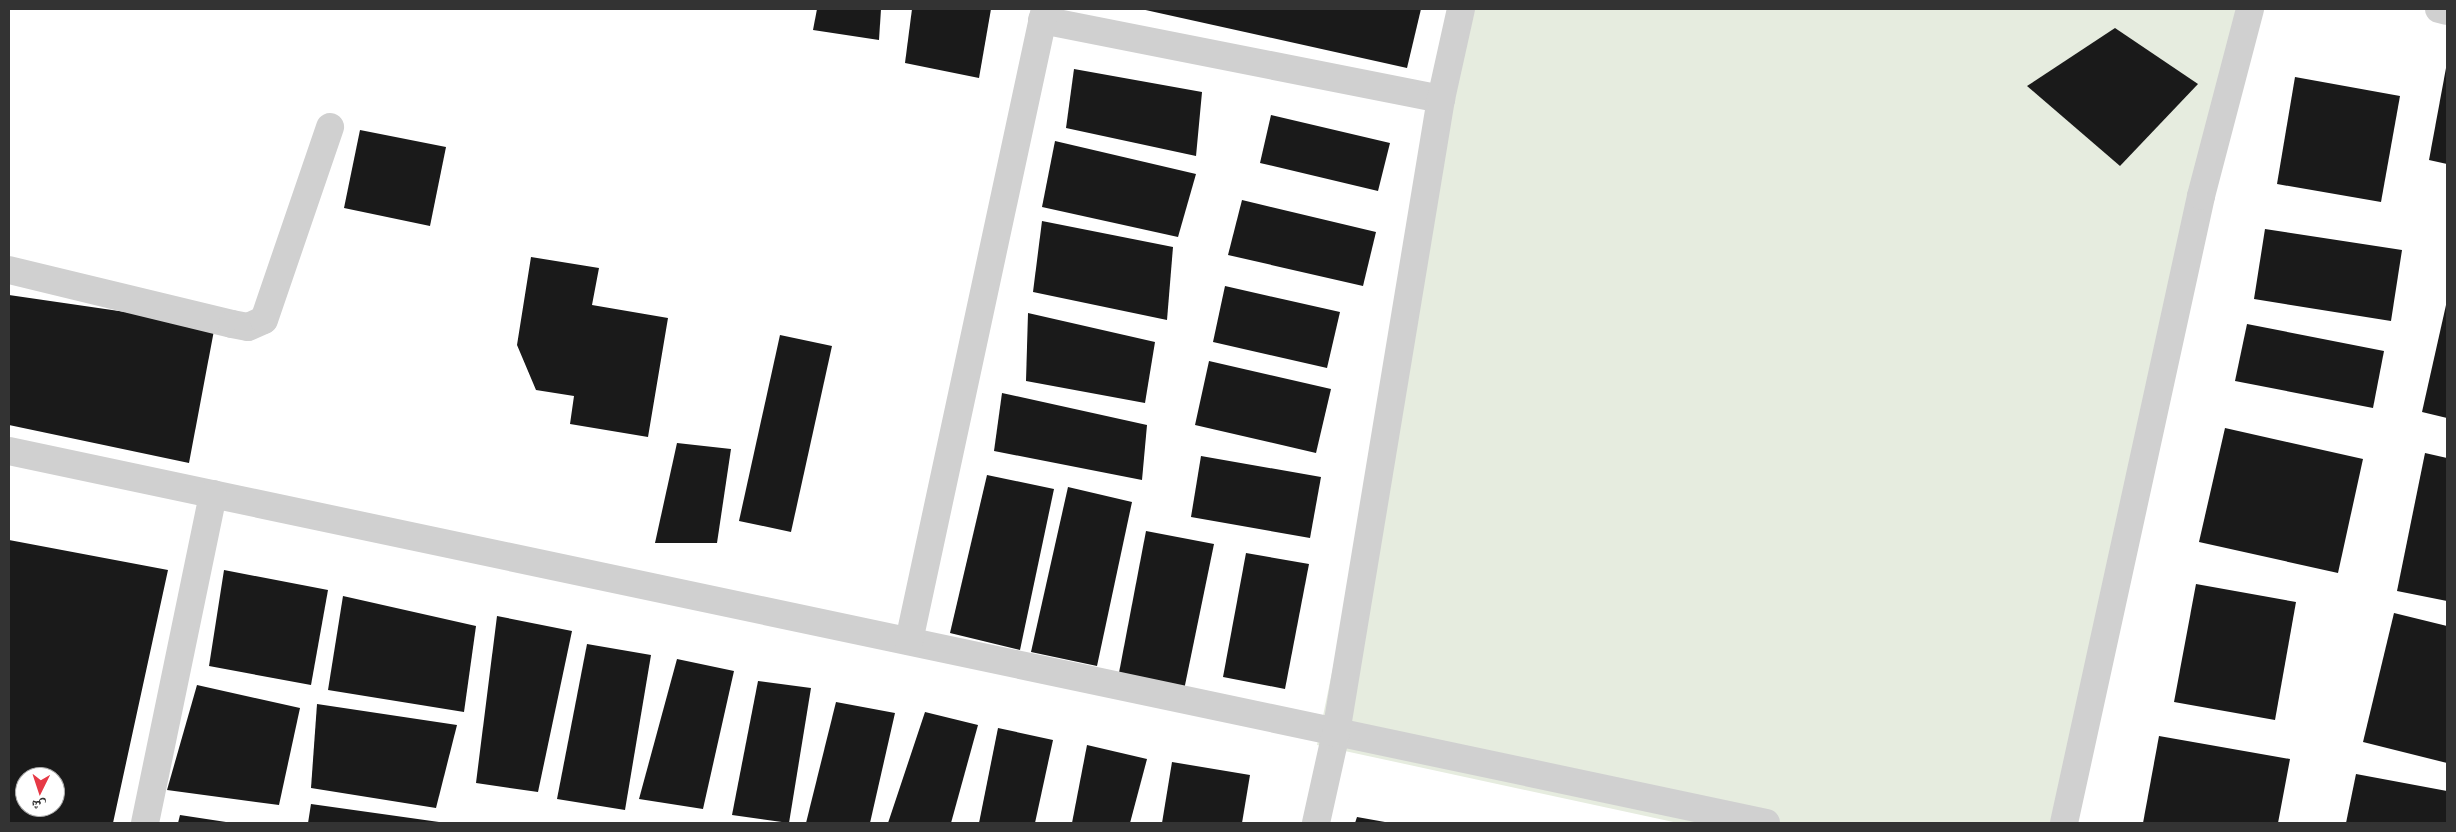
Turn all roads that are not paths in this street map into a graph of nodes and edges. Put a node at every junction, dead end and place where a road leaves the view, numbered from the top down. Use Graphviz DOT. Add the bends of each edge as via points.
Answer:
graph roads {
  1 [pos="1461,9"];
  2 [pos="2250,9"];
  3 [pos="2438,9"];
  4 [pos="2447,10"];
  5 [pos="1044,14"];
  6 [pos="1441,99"];
  7 [pos="330,127"];
  8 [pos="9,270"];
  9 [pos="9,451"];
  10 [pos="213,494"];
  11 [pos="908,641"];
  12 [pos="1336,733"];
  13 [pos="145,823"];
  14 [pos="1316,823"];
  15 [pos="1766,823"];
  16 [pos="2064,823"];
  1 -- 6 [label="street"];
  2 -- 16 [label="street" via="2201,196"];
  3 -- 4 [label="street"];
  5 -- 6 [label="street"];
  5 -- 11 [label="street"];
  6 -- 12 [label="street"];
  7 -- 8 [label="street" via="264,320 248,327 232,324"];
  9 -- 10 [label="street"];
  10 -- 11 [label="street"];
  10 -- 13 [label="street"];
  11 -- 12 [label="street"];
  12 -- 14 [label="street"];
  12 -- 15 [label="street"];
}
